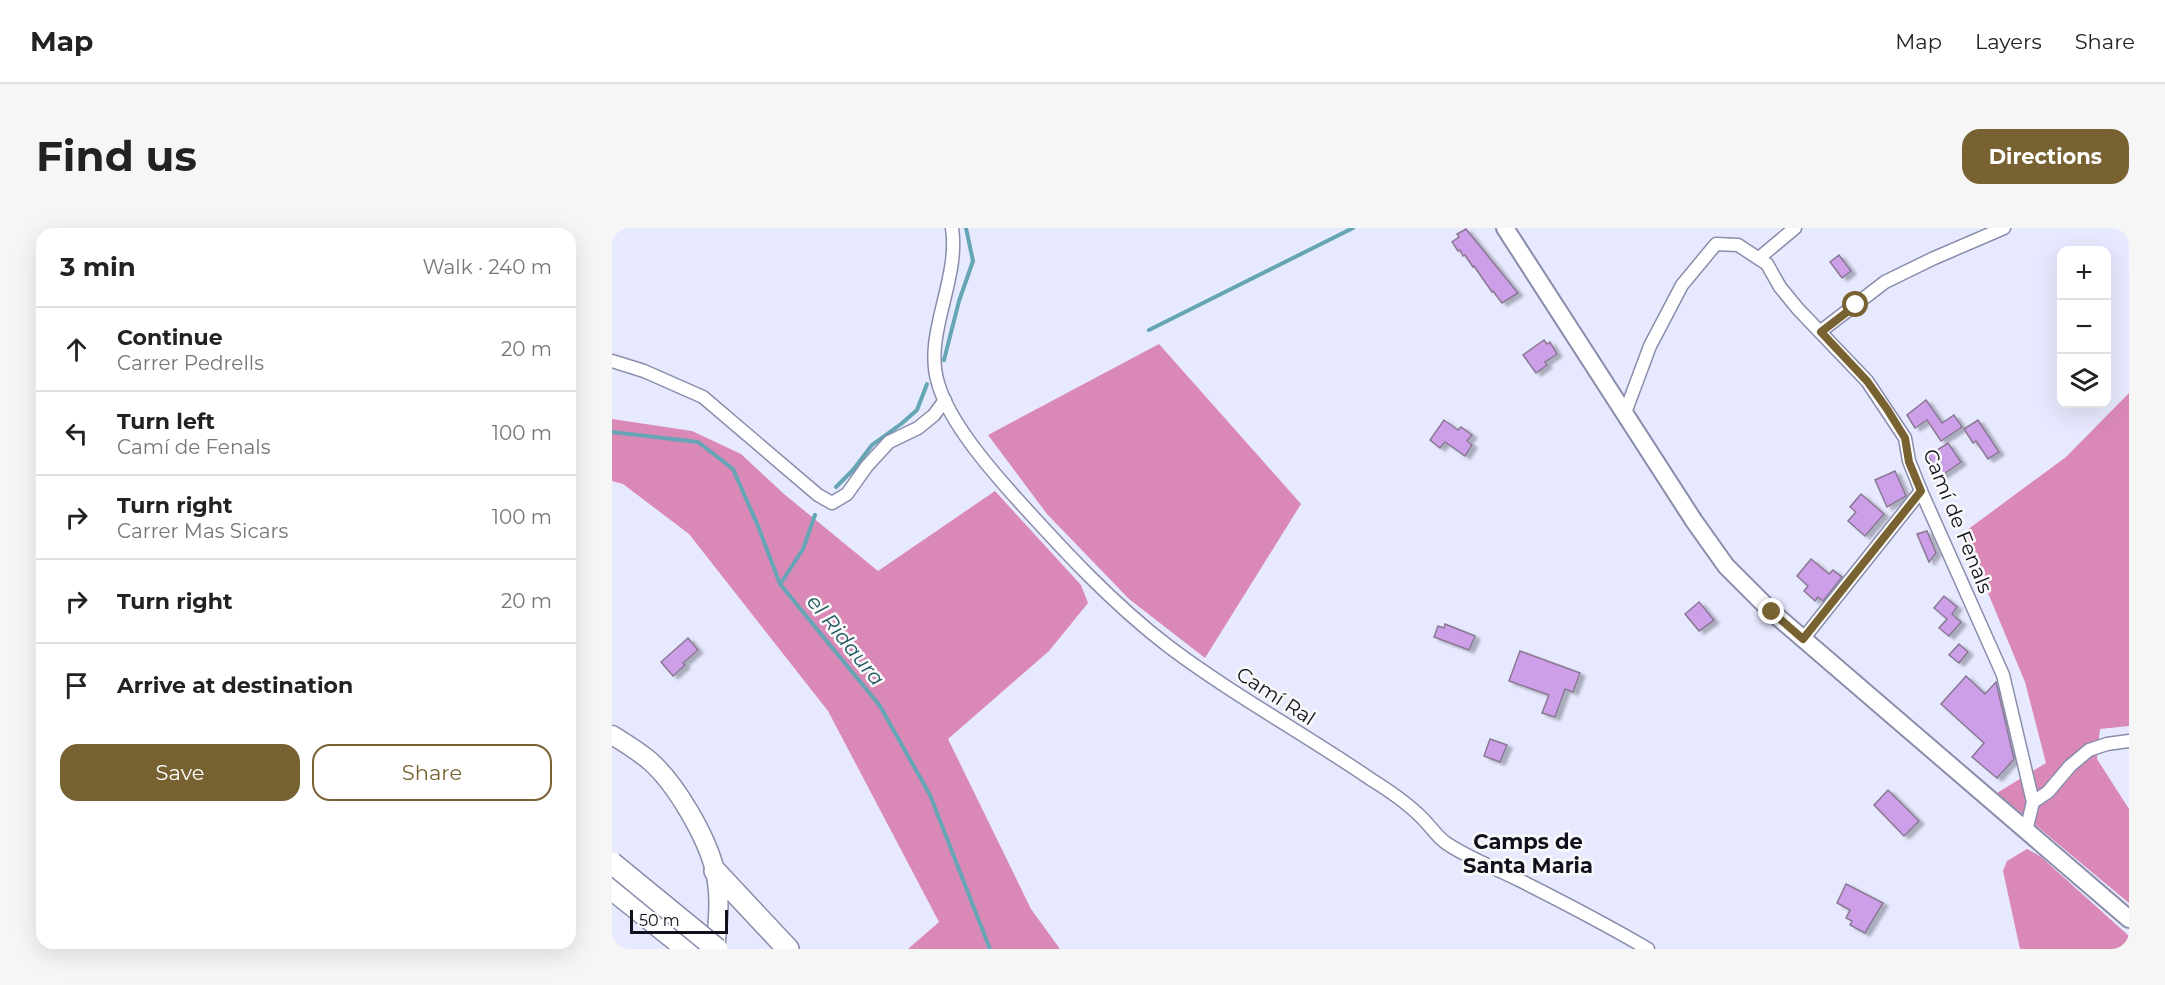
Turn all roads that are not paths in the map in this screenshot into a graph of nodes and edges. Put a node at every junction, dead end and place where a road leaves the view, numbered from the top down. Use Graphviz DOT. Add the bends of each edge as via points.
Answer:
graph roads {
  1 [pos="952,228"];
  2 [pos="1505,228"];
  3 [pos="1795,228"];
  4 [pos="2004,228"];
  5 [pos="1759,258"];
  6 [pos="1821,332"];
  7 [pos="612,361"];
  8 [pos="945,400"];
  9 [pos="1625,413"];
  10 [pos="1921,491"];
  11 [pos="1803,639"];
  12 [pos="612,723"];
  13 [pos="612,735"];
  14 [pos="2129,741"];
  15 [pos="628,744"];
  16 [pos="2033,802"];
  17 [pos="2026,831"];
  18 [pos="612,864"];
  19 [pos="715,871"];
  20 [pos="612,889"];
  21 [pos="2129,919"];
  22 [pos="687,949"];
  23 [pos="716,949"];
  24 [pos="788,949"];
  25 [pos="1648,949"];
  1 -- 8 [label="street, Camí Ral" via="952,258 935,337 934,360"];
  2 -- 9 [label="street"];
  3 -- 5 [label="street"];
  4 -- 6 [label="street" via="1885,282"];
  5 -- 6 [label="street, Camí de Fenals"];
  5 -- 9 [label="street, Camí de Fenals" via="1738,244 1716,244 1682,285 1650,346"];
  6 -- 10 [label="street, Camí de Fenals" via="1867,381 1887,409 1905,438 1909,462"];
  7 -- 8 [label="street" via="704,397 832,503 847,494 889,442 918,428"];
  8 -- 25 [label="street, Camí Ral" via="967,438 1032,516 1096,585 1166,644 1207,675 1373,780 1419,815 1444,842 1594,917"];
  9 -- 11 [label="street" via="1726,566"];
  10 -- 11 [label="street"];
  10 -- 16 [label="street, Camí de Fenals" via="2003,675"];
  11 -- 17 [label="street"];
  12 -- 15 [label="street"];
  13 -- 15 [label="main road"];
  14 -- 16 [label="street" via="2089,750"];
  15 -- 19 [label="main road" via="651,762 681,799 700,832"];
  16 -- 17 [label="street, Camí de Fenals"];
  17 -- 21 [label="street"];
  18 -- 23 [label="highway, bridge"];
  19 -- 23 [label="main road"];
  19 -- 24 [label="highway"];
  20 -- 22 [label="highway"];
}
